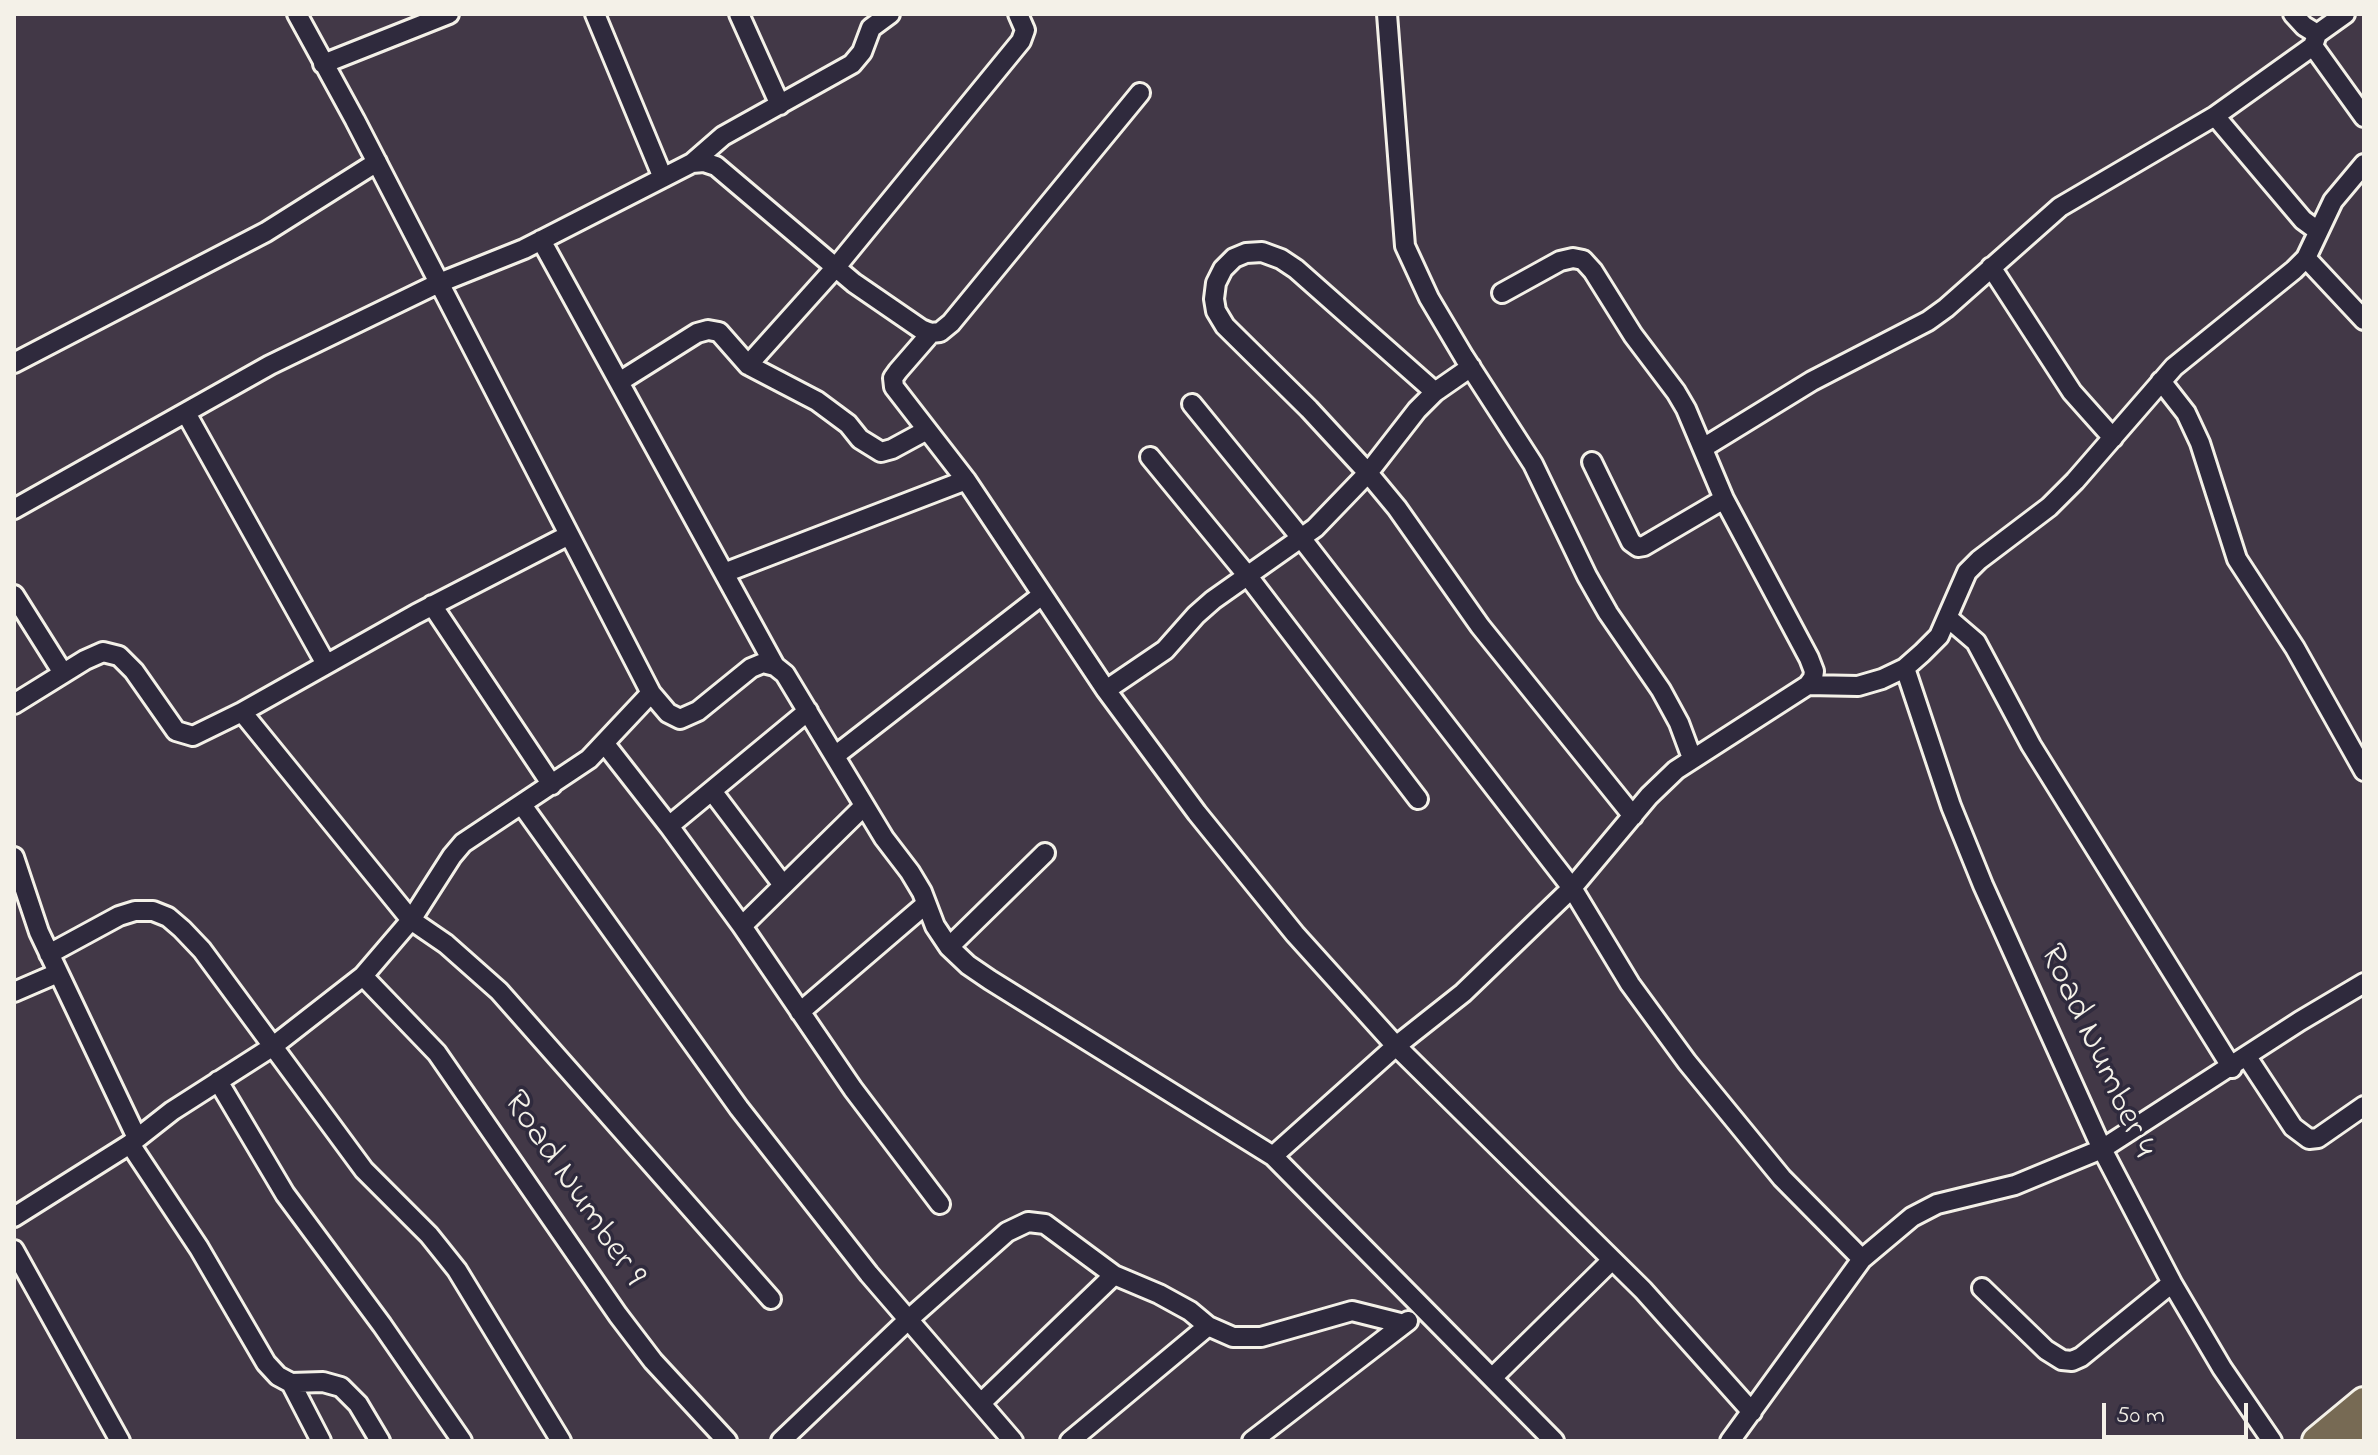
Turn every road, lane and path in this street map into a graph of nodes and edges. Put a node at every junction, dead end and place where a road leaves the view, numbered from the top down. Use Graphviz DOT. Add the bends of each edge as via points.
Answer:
graph roads {
  1 [pos="297,14"];
  2 [pos="449,14"];
  3 [pos="595,14"];
  4 [pos="739,14"];
  5 [pos="890,14"];
  6 [pos="1018,14"];
  7 [pos="1387,14"];
  8 [pos="2293,14"];
  9 [pos="2345,14"];
  10 [pos="2315,40"];
  11 [pos="323,64"];
  12 [pos="1140,93"];
  13 [pos="780,105"];
  14 [pos="2215,116"];
  15 [pos="2364,117"];
  16 [pos="377,162"];
  17 [pos="692,163"];
  18 [pos="2364,164"];
  19 [pos="663,178"];
  20 [pos="2318,231"];
  21 [pos="541,240"];
  22 [pos="2306,258"];
  23 [pos="836,267"];
  24 [pos="1991,267"];
  25 [pos="439,283"];
  26 [pos="1502,293"];
  27 [pos="2364,320"];
  28 [pos="931,333"];
  29 [pos="14,363"];
  30 [pos="748,365"];
  31 [pos="1471,367"];
  32 [pos="2161,381"];
  33 [pos="619,382"];
  34 [pos="1435,392"];
  35 [pos="1192,404"];
  36 [pos="186,413"];
  37 [pos="927,430"];
  38 [pos="2113,438"];
  39 [pos="1703,448"];
  40 [pos="1150,457"];
  41 [pos="1592,462"];
  42 [pos="1368,473"];
  43 [pos="966,480"];
  44 [pos="1724,499"];
  45 [pos="14,509"];
  46 [pos="569,535"];
  47 [pos="1302,539"];
  48 [pos="724,573"];
  49 [pos="1247,575"];
  50 [pos="14,595"];
  51 [pos="1042,595"];
  52 [pos="432,605"];
  53 [pos="1948,618"];
  54 [pos="326,664"];
  55 [pos="775,666"];
  56 [pos="1905,668"];
  57 [pos="63,673"];
  58 [pos="1808,685"];
  59 [pos="1106,690"];
  60 [pos="651,693"];
  61 [pos="15,700"];
  62 [pos="808,711"];
  63 [pos="242,712"];
  64 [pos="605,744"];
  65 [pos="836,755"];
  66 [pos="1692,758"];
  67 [pos="2364,771"];
  68 [pos="552,785"];
  69 [pos="712,791"];
  70 [pos="1418,799"];
  71 [pos="522,805"];
  72 [pos="864,806"];
  73 [pos="1633,816"];
  74 [pos="669,826"];
  75 [pos="1045,853"];
  76 [pos="14,857"];
  77 [pos="783,885"];
  78 [pos="1572,888"];
  79 [pos="926,904"];
  80 [pos="411,920"];
  81 [pos="742,926"];
  82 [pos="949,947"];
  83 [pos="49,954"];
  84 [pos="58,973"];
  85 [pos="363,976"];
  86 [pos="2364,983"];
  87 [pos="14,992"];
  88 [pos="800,1012"];
  89 [pos="1396,1046"];
  90 [pos="272,1047"];
  91 [pos="2240,1062"];
  92 [pos="218,1081"];
  93 [pos="2364,1106"];
  94 [pos="134,1141"];
  95 [pos="2102,1149"];
  96 [pos="1273,1156"];
  97 [pos="940,1204"];
  98 [pos="14,1217"];
  99 [pos="14,1250"];
  100 [pos="1862,1259"];
  101 [pos="1612,1260"];
  102 [pos="1114,1275"];
  103 [pos="2172,1283"];
  104 [pos="1982,1288"];
  105 [pos="771,1299"];
  106 [pos="1424,1308"];
  107 [pos="909,1319"];
  108 [pos="1404,1324"];
  109 [pos="1208,1326"];
  110 [pos="1492,1378"];
  111 [pos="291,1383"];
  112 [pos="2364,1402"];
  113 [pos="981,1403"];
  114 [pos="1752,1412"];
  115 [pos="2364,1429"];
  116 [pos="120,1441"];
  117 [pos="321,1441"];
  118 [pos="380,1441"];
  119 [pos="462,1441"];
  120 [pos="561,1441"];
  121 [pos="727,1441"];
  122 [pos="781,1441"];
  123 [pos="1013,1441"];
  124 [pos="1070,1441"];
  125 [pos="1252,1441"];
  126 [pos="1554,1441"];
  127 [pos="1730,1441"];
  128 [pos="2272,1441"];
  129 [pos="2317,1441"];
  130 [pos="2349,1441"];
  1 -- 11 [label="street"];
  2 -- 11 [label="street"];
  3 -- 19 [label="street"];
  4 -- 13 [label="street"];
  5 -- 13 [label="street" via="871,28 852,64"];
  6 -- 23 [label="street" via="1025,30 1021,41"];
  7 -- 31 [label="street" via="1405,246"];
  8 -- 10 [label="street"];
  9 -- 10 [label="street"];
  10 -- 14 [label="street"];
  10 -- 15 [label="street"];
  11 -- 16 [label="street"];
  12 -- 28 [label="street" via="951,323"];
  13 -- 17 [label="street" via="723,136"];
  14 -- 20 [label="street"];
  14 -- 24 [label="street" via="2060,207"];
  16 -- 25 [label="street"];
  16 -- 29 [label="street" via="266,232"];
  17 -- 19 [label="street"];
  17 -- 23 [label="street" via="716,166"];
  18 -- 20 [label="street" via="2333,201"];
  19 -- 21 [label="street"];
  20 -- 22 [label="street"];
  21 -- 25 [label="street"];
  21 -- 33 [label="street"];
  22 -- 27 [label="street"];
  22 -- 32 [label="street"];
  23 -- 28 [label="street"];
  23 -- 30 [label="street"];
  24 -- 38 [label="street" via="2072,392"];
  24 -- 39 [label="street" via="1928,321 1812,381"];
  25 -- 36 [label="street" via="270,365"];
  25 -- 46 [label="street"];
  26 -- 39 [label="street" via="1560,261 1583,260 1676,392"];
  28 -- 37 [label="street" via="893,378 900,397"];
  30 -- 33 [label="street" via="719,332 708,330"];
  30 -- 37 [label="street" via="817,401 881,452"];
  31 -- 34 [label="street"];
  31 -- 66 [label="street" via="1533,464 1608,613 1661,690"];
  32 -- 38 [label="street"];
  32 -- 67 [label="street" via="2186,413 2200,443 2237,559 2295,648"];
  33 -- 48 [label="street"];
  34 -- 42 [label="street"];
  34 -- 42 [label="street" via="1281,259 1246,253 1223,269 1214,299 1225,326"];
  35 -- 47 [label="street"];
  36 -- 45 [label="street"];
  36 -- 54 [label="street"];
  37 -- 43 [label="street"];
  38 -- 53 [label="street" via="2049,507 1967,572"];
  39 -- 44 [label="street"];
  40 -- 49 [label="street"];
  41 -- 44 [label="street" via="1638,547"];
  42 -- 47 [label="street"];
  42 -- 73 [label="street" via="1480,626"];
  43 -- 48 [label="street"];
  43 -- 51 [label="street"];
  44 -- 58 [label="street" via="1809,658 1814,671"];
  46 -- 52 [label="street"];
  46 -- 60 [label="street"];
  47 -- 49 [label="street"];
  47 -- 78 [label="street"];
  48 -- 55 [label="street"];
  49 -- 59 [label="street" via="1196,615 1165,650"];
  49 -- 70 [label="street"];
  50 -- 57 [label="street"];
  51 -- 59 [label="street"];
  51 -- 65 [label="street"];
  52 -- 54 [label="street"];
  52 -- 68 [label="street"];
  53 -- 56 [label="street" via="1939,636"];
  53 -- 91 [label="street" via="1976,642 2039,757"];
  54 -- 63 [label="street"];
  55 -- 60 [label="street" via="751,668 698,711 680,719"];
  55 -- 62 [label="street"];
  56 -- 58 [label="street" via="1858,686"];
  56 -- 95 [label="street, Road Number 4" via="1983,885"];
  57 -- 61 [label="street"];
  57 -- 63 [label="street" via="103,652 119,656 176,731 193,736"];
  58 -- 66 [label="street"];
  59 -- 89 [label="street" via="1295,934"];
  60 -- 64 [label="street"];
  62 -- 65 [label="street"];
  62 -- 69 [label="street"];
  63 -- 80 [label="street"];
  64 -- 68 [label="street"];
  64 -- 74 [label="street"];
  65 -- 72 [label="street"];
  66 -- 73 [label="street"];
  68 -- 71 [label="street"];
  69 -- 74 [label="street"];
  69 -- 77 [label="street"];
  71 -- 80 [label="street" via="463,843"];
  71 -- 107 [label="street" via="739,1108"];
  72 -- 77 [label="street"];
  72 -- 79 [label="street"];
  73 -- 78 [label="street"];
  74 -- 81 [label="street"];
  75 -- 82 [label="street"];
  76 -- 83 [label="street"];
  77 -- 81 [label="street"];
  78 -- 89 [label="street" via="1463,993"];
  78 -- 100 [label="street" via="1630,984 1687,1062 1782,1178"];
  79 -- 82 [label="street"];
  79 -- 88 [label="street"];
  80 -- 85 [label="street"];
  80 -- 105 [label="street" via="499,991"];
  81 -- 88 [label="street"];
  82 -- 96 [label="street" via="990,980"];
  83 -- 84 [label="street"];
  83 -- 90 [label="street" via="135,911 168,917 202,950"];
  84 -- 87 [label="street"];
  84 -- 94 [label="street"];
  85 -- 90 [label="street"];
  85 -- 121 [label="street, Road Number 9" via="437,1053 618,1315"];
  86 -- 91 [label="street"];
  88 -- 97 [label="street"];
  89 -- 96 [label="street"];
  89 -- 101 [label="street"];
  90 -- 92 [label="street"];
  90 -- 120 [label="street" via="364,1170 457,1270"];
  91 -- 93 [label="street" via="2309,1139"];
  91 -- 95 [label="street"];
  92 -- 94 [label="street"];
  92 -- 119 [label="street" via="285,1194"];
  94 -- 98 [label="street"];
  94 -- 111 [label="street" via="266,1363"];
  95 -- 100 [label="street" via="2015,1185 1937,1204 1912,1217"];
  95 -- 103 [label="street, Road Number 4"];
  96 -- 106 [label="street"];
  99 -- 116 [label="street"];
  100 -- 114 [label="street"];
  101 -- 110 [label="street"];
  101 -- 114 [label="street"];
  102 -- 107 [label="street" via="1052,1228 1028,1222 1007,1232"];
  102 -- 109 [label="street" via="1170,1300"];
  102 -- 113 [label="street"];
  103 -- 104 [label="street" via="2072,1361 2046,1350"];
  103 -- 128 [label="street, Road Number 4"];
  106 -- 108 [label="street"];
  106 -- 110 [label="street"];
  107 -- 113 [label="street"];
  107 -- 122 [label="street"];
  108 -- 109 [label="street" via="1352,1311 1261,1337 1233,1337"];
  108 -- 125 [label="street"];
  109 -- 124 [label="street"];
  110 -- 126 [label="street"];
  111 -- 117 [label="street"];
  111 -- 118 [label="street" via="341,1387"];
  112 -- 129 [label="highway"];
  113 -- 123 [label="street"];
  114 -- 127 [label="street"];
  115 -- 130 [label="highway"];
}
